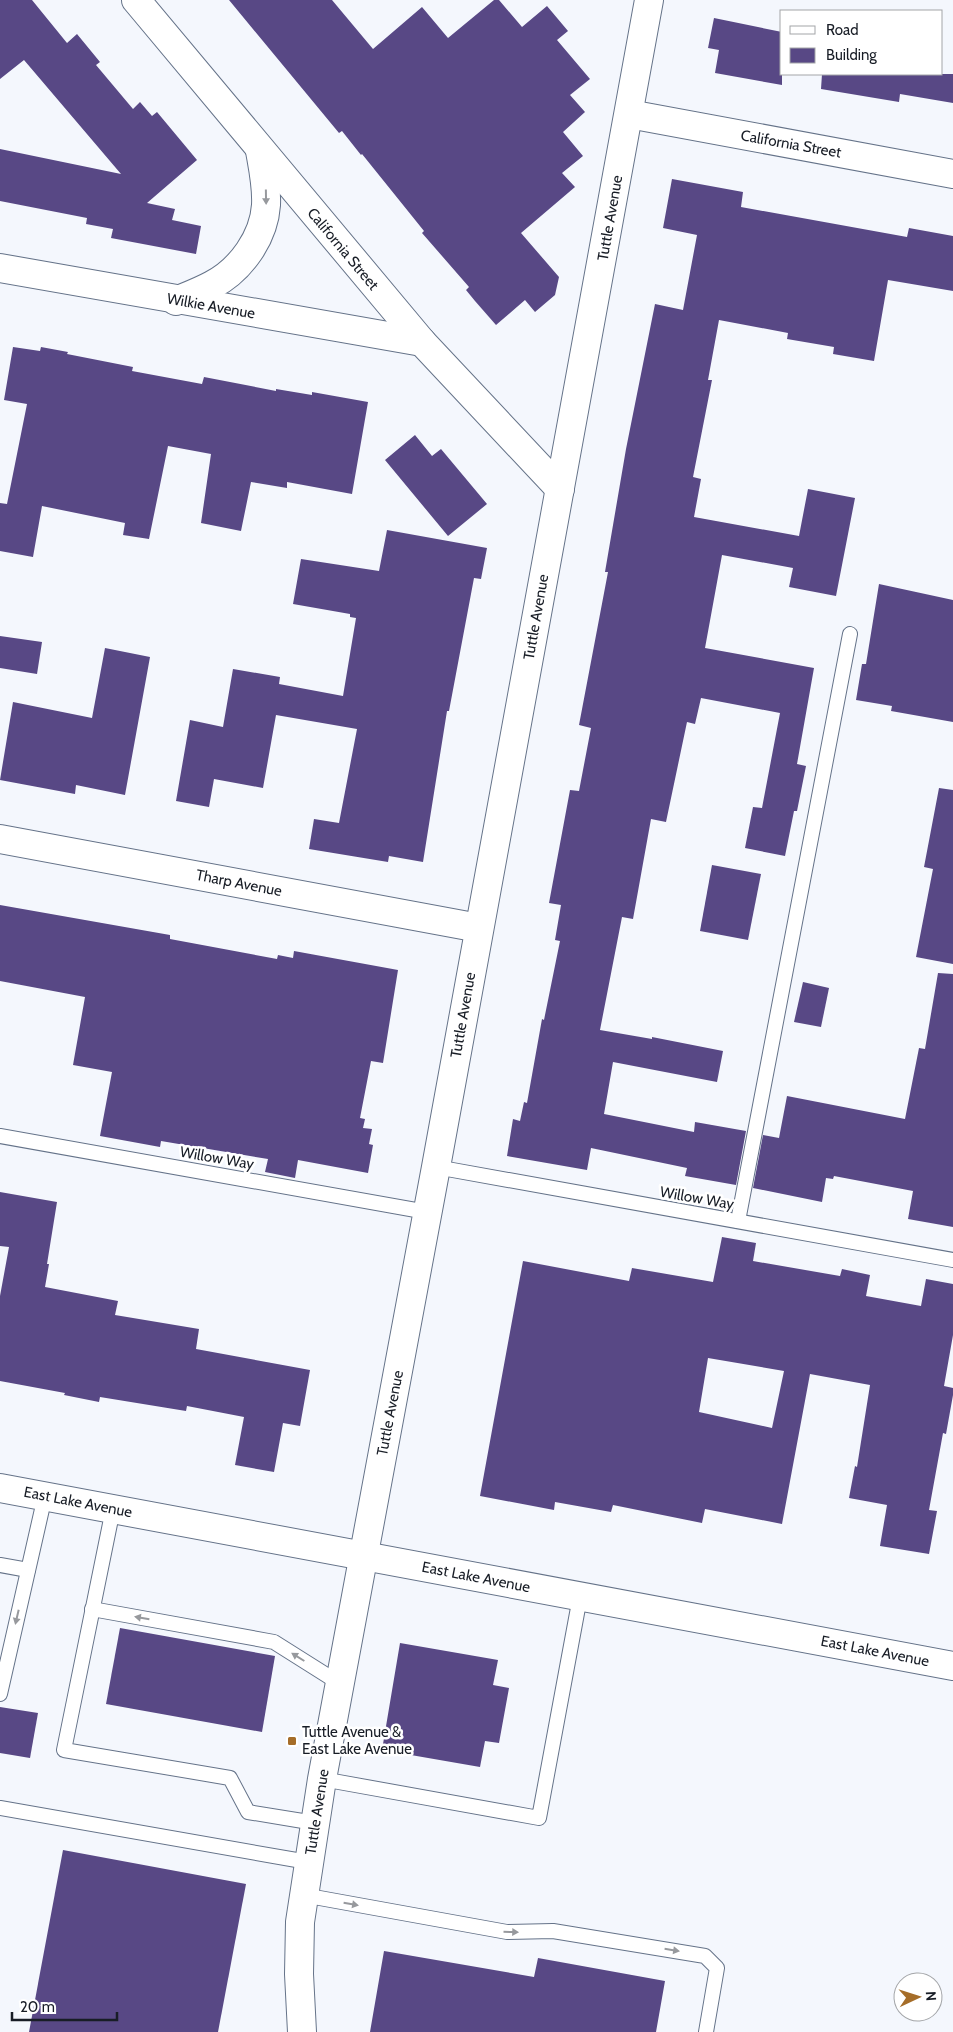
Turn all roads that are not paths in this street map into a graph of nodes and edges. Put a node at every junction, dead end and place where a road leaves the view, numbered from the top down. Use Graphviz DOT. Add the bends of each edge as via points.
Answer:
graph roads {
  1 [pos="136,0"];
  2 [pos="649,0"];
  3 [pos="628,114"];
  4 [pos="260,149"];
  5 [pos="953,174"];
  6 [pos="0,268"];
  7 [pos="176,301"];
  8 [pos="422,342"];
  9 [pos="560,489"];
  10 [pos="850,634"];
  11 [pos="0,839"];
  12 [pos="479,928"];
  13 [pos="0,1136"];
  14 [pos="436,1167"];
  15 [pos="427,1212"];
  16 [pos="738,1221"];
  17 [pos="953,1260"];
  18 [pos="0,1488"];
  19 [pos="45,1496"];
  20 [pos="112,1509"];
  21 [pos="364,1556"];
  22 [pos="0,1565"];
  23 [pos="28,1570"];
  24 [pos="580,1597"];
  25 [pos="92,1609"];
  26 [pos="953,1666"];
  27 [pos="339,1683"];
  28 [pos="0,1694"];
  29 [pos="322,1779"];
  30 [pos="1,1812"];
  31 [pos="315,1823"];
  32 [pos="308,1862"];
  33 [pos="303,1895"];
  34 [pos="302,2032"];
  35 [pos="706,2032"];
  1 -- 4 [label="street, California Street"];
  2 -- 3 [label="street, Tuttle Avenue"];
  3 -- 5 [label="street, California Street"];
  3 -- 9 [label="street, Tuttle Avenue"];
  4 -- 7 [label="street, one-way" via="266,182 266,206 254,245 242,261 220,280"];
  4 -- 8 [label="street, California Street"];
  6 -- 7 [label="street, Wilkie Avenue"];
  7 -- 8 [label="street, Wilkie Avenue"];
  8 -- 9 [label="street, California Street"];
  9 -- 12 [label="street, Tuttle Avenue"];
  10 -- 16 [label="lane"];
  11 -- 12 [label="street, Tharp Avenue"];
  12 -- 14 [label="street, Tuttle Avenue"];
  13 -- 15 [label="lane, Willow Way"];
  14 -- 15 [label="street, Tuttle Avenue"];
  14 -- 16 [label="lane, Willow Way"];
  15 -- 21 [label="street, Tuttle Avenue"];
  16 -- 17 [label="lane, Willow Way"];
  18 -- 19 [label="street, East Lake Avenue"];
  19 -- 20 [label="street, East Lake Avenue"];
  19 -- 23 [label="lane"];
  20 -- 21 [label="street, East Lake Avenue"];
  20 -- 25 [label="lane"];
  21 -- 24 [label="street, East Lake Avenue"];
  21 -- 27 [label="street, Tuttle Avenue"];
  22 -- 23 [label="lane"];
  23 -- 28 [label="lane, one-way"];
  24 -- 26 [label="street, East Lake Avenue"];
  24 -- 29 [label="lane" via="540,1818"];
  27 -- 25 [label="lane, one-way" via="274,1642"];
  25 -- 31 [label="lane" via="64,1750 230,1778 248,1812"];
  27 -- 29 [label="street, Tuttle Avenue"];
  29 -- 31 [label="street, Tuttle Avenue"];
  30 -- 32 [label="lane"];
  31 -- 32 [label="street, Tuttle Avenue"];
  32 -- 33 [label="street, Tuttle Avenue"];
  33 -- 34 [label="street, Tuttle Avenue" via="298,1948"];
  33 -- 35 [label="lane, one-way" via="507,1932 553,1931 705,1956 718,1968"];
}
